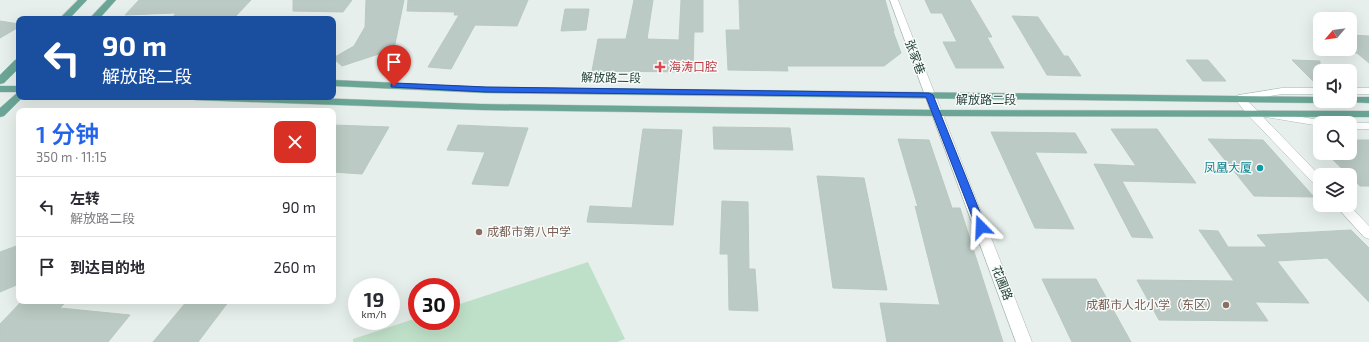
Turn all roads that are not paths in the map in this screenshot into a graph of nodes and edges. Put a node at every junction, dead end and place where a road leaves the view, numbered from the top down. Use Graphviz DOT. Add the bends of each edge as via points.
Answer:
graph roads {
  1 [pos="83,0"];
  2 [pos="112,0"];
  3 [pos="894,0"];
  4 [pos="67,16"];
  5 [pos="97,16"];
  6 [pos="16,65"];
  7 [pos="16,66"];
  8 [pos="0,67"];
  9 [pos="0,80"];
  10 [pos="336,83"];
  11 [pos="0,89"];
  12 [pos="16,89"];
  13 [pos="1313,91"];
  14 [pos="1357,91"];
  15 [pos="1369,91"];
  16 [pos="929,95"];
  17 [pos="16,98"];
  18 [pos="1239,98"];
  19 [pos="290,100"];
  20 [pos="1313,100"];
  21 [pos="1357,100"];
  22 [pos="1369,100"];
  23 [pos="1251,112"];
  24 [pos="937,113"];
  25 [pos="0,114"];
  26 [pos="1369,114"];
  27 [pos="1313,122"];
  28 [pos="1357,126"];
  29 [pos="1369,126"];
  30 [pos="1313,177"];
  31 [pos="1348,212"];
  32 [pos="1369,234"];
  33 [pos="1024,342"];
  1 -- 4 [label="main road"];
  2 -- 5 [label="main road"];
  3 -- 16 [label="street, 张家巷"];
  6 -- 8 [label="main road"];
  7 -- 9 [label="main road"];
  10 -- 16 [label="main road, 解放路二段" via="486,90"];
  11 -- 12 [label="main road"];
  13 -- 18 [label="street" via="1282,91"];
  14 -- 15 [label="street"];
  16 -- 18 [label="main road, 解放路二段"];
  16 -- 24 [label="street, 张家巷"];
  17 -- 25 [label="main road"];
  18 -- 20 [label="main road, 解放路二段"];
  18 -- 23 [label="street"];
  19 -- 24 [label="main road, 解放路二段" via="481,106"];
  21 -- 22 [label="main road"];
  23 -- 24 [label="main road, 解放路二段"];
  23 -- 26 [label="main road, 解放路二段"];
  23 -- 27 [label="street"];
  23 -- 30 [label="street"];
  24 -- 33 [label="street, 花圃路"];
  28 -- 29 [label="street"];
  31 -- 32 [label="street"];
}
